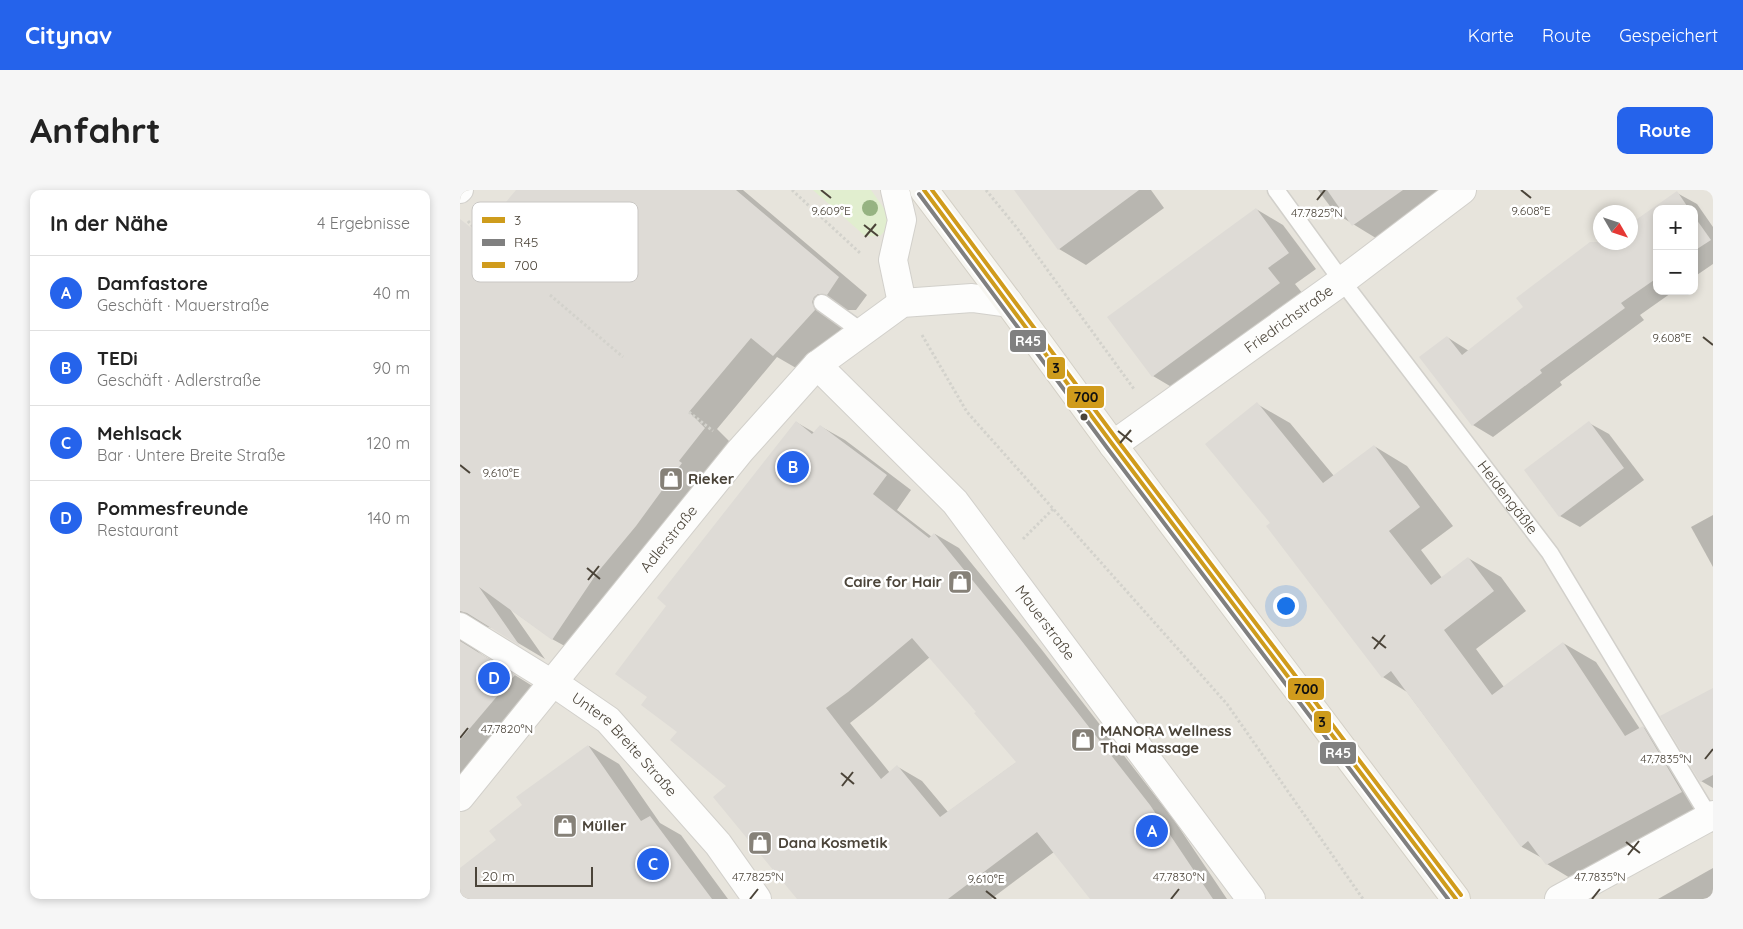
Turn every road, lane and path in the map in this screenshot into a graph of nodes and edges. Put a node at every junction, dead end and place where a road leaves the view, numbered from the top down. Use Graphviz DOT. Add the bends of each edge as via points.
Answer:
graph roads {
  1 [pos="792,190"];
  2 [pos="895,190"];
  3 [pos="924,190"];
  4 [pos="986,190"];
  5 [pos="1276,190"];
  6 [pos="1462,190"];
  7 [pos="864,258"];
  8 [pos="1342,281"];
  9 [pos="550,295"];
  10 [pos="822,303"];
  11 [pos="902,303"];
  12 [pos="1009,303"];
  13 [pos="861,331"];
  14 [pos="622,357"];
  15 [pos="817,365"];
  16 [pos="1153,416"];
  17 [pos="1113,445"];
  18 [pos="460,625"];
  19 [pos="554,682"];
  20 [pos="460,797"];
  21 [pos="1712,819"];
  22 [pos="757,899"];
  23 [pos="1250,899"];
  24 [pos="1363,899"];
  25 [pos="1456,899"];
  26 [pos="1558,899"];
  1 -- 7 [label="path"];
  2 -- 11 [label="street" via="902,220 893,260"];
  3 -- 12 [label="main road"];
  4 -- 16 [label="path"];
  5 -- 8 [label="lane, Heidengäßle"];
  6 -- 8 [label="street, Friedrichstraße"];
  8 -- 16 [label="street, Friedrichstraße"];
  8 -- 21 [label="lane, Heidengäßle" via="1550,552"];
  9 -- 14 [label="path"];
  10 -- 13 [label="lane"];
  11 -- 12 [label="street" via="972,298"];
  11 -- 13 [label="street, Adlerstraße"];
  11 -- 24 [label="path" via="967,412 1228,704"];
  12 -- 17 [label="main road"];
  13 -- 15 [label="street, Adlerstraße"];
  15 -- 19 [label="street, Adlerstraße" via="740,451"];
  15 -- 23 [label="street, Mauerstraße" via="955,502"];
  16 -- 17 [label="street, Friedrichstraße"];
  17 -- 25 [label="main road"];
  18 -- 19 [label="street, Untere Breite Straße"];
  19 -- 20 [label="street, Adlerstraße"];
  19 -- 22 [label="street, Untere Breite Straße" via="608,720 718,844"];
  21 -- 26 [label="street"];
}
